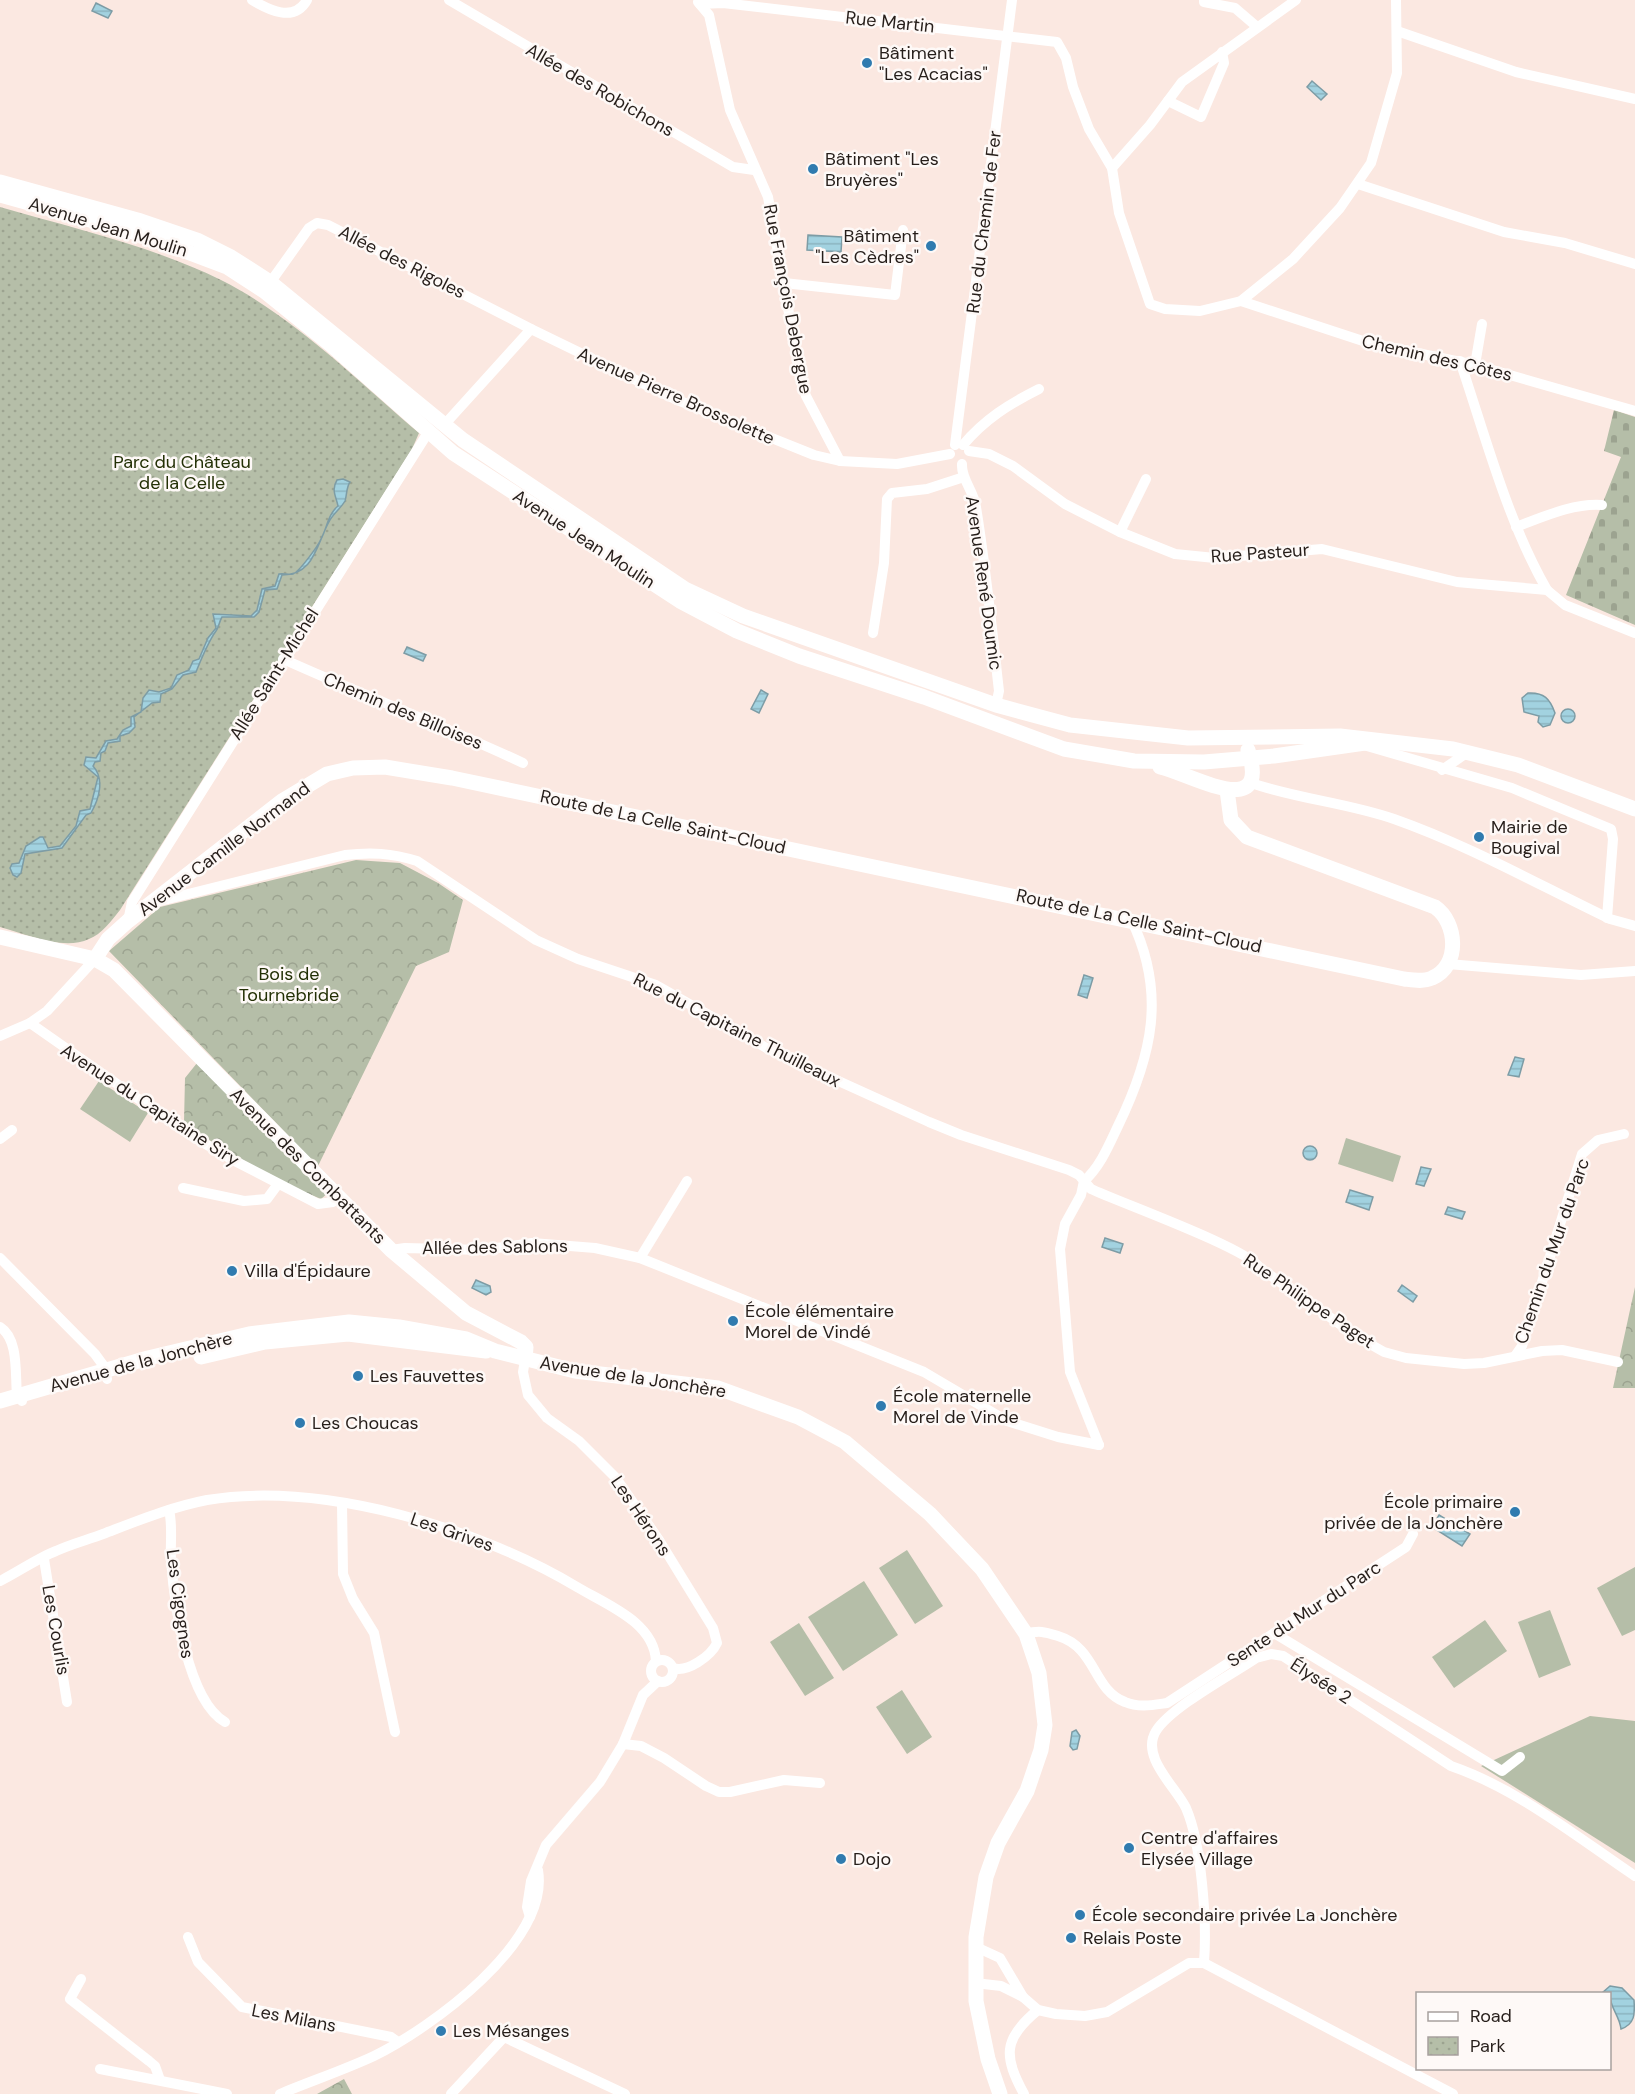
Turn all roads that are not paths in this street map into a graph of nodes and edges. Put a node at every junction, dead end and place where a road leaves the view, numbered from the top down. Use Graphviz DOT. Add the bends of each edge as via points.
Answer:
graph roads {
  1 [pos="252,0"];
  2 [pos="307,0"];
  3 [pos="449,0"];
  4 [pos="1012,0"];
  5 [pos="1204,0"];
  6 [pos="1296,0"];
  7 [pos="1396,0"];
  8 [pos="698,2"];
  9 [pos="1256,26"];
  10 [pos="1397,31"];
  11 [pos="1009,35"];
  12 [pos="1222,52"];
  13 [pos="1635,99"];
  14 [pos="1168,101"];
  15 [pos="1112,168"];
  16 [pos="754,170"];
  17 [pos="0,182"];
  18 [pos="1358,184"];
  19 [pos="0,195"];
  20 [pos="903,230"];
  21 [pos="1635,264"];
  22 [pos="784,283"];
  23 [pos="267,287"];
  24 [pos="1241,301"];
  25 [pos="1482,324"];
  26 [pos="531,329"];
  27 [pos="1460,361"];
  28 [pos="1475,364"];
  29 [pos="1039,389"];
  30 [pos="1635,411"];
  31 [pos="445,424"];
  32 [pos="429,431"];
  33 [pos="959,449"];
  34 [pos="840,461"];
  35 [pos="964,477"];
  36 [pos="1146,479"];
  37 [pos="1602,505"];
  38 [pos="1516,526"];
  39 [pos="1120,532"];
  40 [pos="1547,590"];
  41 [pos="873,633"];
  42 [pos="1635,633"];
  43 [pos="283,659"];
  44 [pos="996,705"];
  45 [pos="1204,739"];
  46 [pos="1245,739"];
  47 [pos="1380,741"];
  48 [pos="1360,744"];
  49 [pos="1468,752"];
  50 [pos="1134,761"];
  51 [pos="1204,762"];
  52 [pos="523,763"];
  53 [pos="1252,770"];
  54 [pos="1442,770"];
  55 [pos="1204,783"];
  56 [pos="512,790"];
  57 [pos="1227,790"];
  58 [pos="1635,809"];
  59 [pos="155,902"];
  60 [pos="1607,918"];
  61 [pos="1131,919"];
  62 [pos="128,921"];
  63 [pos="1635,926"];
  64 [pos="0,937"];
  65 [pos="95,959"];
  66 [pos="1448,963"];
  67 [pos="1635,971"];
  68 [pos="30,1023"];
  69 [pos="0,1036"];
  70 [pos="12,1130"];
  71 [pos="1624,1134"];
  72 [pos="0,1139"];
  73 [pos="687,1181"];
  74 [pos="1084,1181"];
  75 [pos="278,1184"];
  76 [pos="183,1188"];
  77 [pos="339,1197"];
  78 [pos="391,1250"];
  79 [pos="0,1258"];
  80 [pos="640,1258"];
  81 [pos="0,1327"];
  82 [pos="1515,1356"];
  83 [pos="525,1360"];
  84 [pos="1618,1362"];
  85 [pos="106,1375"];
  86 [pos="20,1398"];
  87 [pos="0,1401"];
  88 [pos="0,1410"];
  89 [pos="342,1503"];
  90 [pos="169,1510"];
  91 [pos="1413,1534"];
  92 [pos="44,1559"];
  93 [pos="0,1581"];
  94 [pos="1274,1633"];
  95 [pos="1026,1634"];
  96 [pos="656,1661"];
  97 [pos="673,1668"];
  98 [pos="658,1681"];
  99 [pos="66,1702"];
  100 [pos="225,1722"];
  101 [pos="395,1732"];
  102 [pos="623,1744"];
  103 [pos="1520,1757"];
  104 [pos="820,1783"];
  105 [pos="1635,1876"];
  106 [pos="188,1937"];
  107 [pos="976,1947"];
  108 [pos="1204,1963"];
  109 [pos="81,1979"];
  110 [pos="975,1983"];
  111 [pos="1023,1997"];
  112 [pos="1038,2010"];
  113 [pos="398,2042"];
  114 [pos="100,2069"];
  115 [pos="160,2080"];
  116 [pos="227,2094"];
  117 [pos="280,2094"];
  118 [pos="451,2094"];
  119 [pos="625,2094"];
  120 [pos="1000,2094"];
  121 [pos="1024,2094"];
  122 [pos="1453,2094"];
  1 -- 2 [label="street" via="274,14 291,12"];
  3 -- 16 [label="street, Allée des Robichons" via="733,167"];
  4 -- 11 [label="street, Rue du Chemin de Fer"];
  5 -- 9 [label="street" via="1234,8"];
  6 -- 9 [label="street"];
  7 -- 10 [label="street"];
  8 -- 11 [label="street, Rue Martin"];
  8 -- 16 [label="street, Rue François Debergue" via="710,15 730,110"];
  9 -- 12 [label="street"];
  10 -- 13 [label="street" via="1516,72"];
  10 -- 18 [label="street" via="1396,73 1371,163"];
  11 -- 15 [label="street, Rue Martin" via="1057,42 1089,129"];
  11 -- 33 [label="street, Rue du Chemin de Fer"];
  12 -- 14 [label="street" via="1182,82"];
  12 -- 14 [label="street" via="1224,63 1201,117"];
  14 -- 15 [label="street"];
  15 -- 24 [label="street" via="1119,213 1150,304 1200,311"];
  16 -- 22 [label="street, Rue François Debergue" via="768,196"];
  17 -- 23 [label="street, Avenue Jean Moulin" via="197,240 231,257"];
  18 -- 21 [label="street" via="1504,231 1565,243"];
  18 -- 24 [label="street" via="1293,259"];
  19 -- 23 [label="street, Avenue Jean Moulin" via="137,233 227,267"];
  20 -- 22 [label="street" via="895,295"];
  22 -- 34 [label="street, Rue François Debergue" via="806,396"];
  23 -- 26 [label="street, Allée des Rigoles" via="309,228 317,223 328,225"];
  23 -- 31 [label="street, Avenue Jean Moulin"];
  23 -- 32 [label="street, Avenue Jean Moulin"];
  24 -- 27 [label="street, Chemin des Côtes" via="1369,343"];
  25 -- 28 [label="street"];
  26 -- 31 [label="street"];
  26 -- 34 [label="street, Avenue Pierre Brossolette" via="675,399 786,445"];
  27 -- 28 [label="street, Chemin des Côtes"];
  27 -- 38 [label="street"];
  28 -- 30 [label="street, Chemin des Côtes"];
  29 -- 33 [label="street" via="1003,407"];
  31 -- 44 [label="street, Avenue Jean Moulin" via="685,589 753,620"];
  32 -- 43 [label="street, Allée Saint-Michel"];
  32 -- 50 [label="street, Avenue Jean Moulin" via="453,453 651,583 737,631 1064,749"];
  33 -- 34 [label="street, Avenue Pierre Brossolette" via="897,464"];
  33 -- 35 [label="street, Avenue René Doumic" via="953,462 962,464"];
  33 -- 39 [label="street, Rue Pasteur" via="989,454 1013,466 1065,504"];
  35 -- 41 [label="street" via="927,489 892,493 887,499 884,563"];
  35 -- 44 [label="street, Avenue René Doumic" via="973,492 981,536 999,691"];
  36 -- 39 [label="street"];
  37 -- 38 [label="street" via="1590,504"];
  38 -- 40 [label="street"];
  39 -- 40 [label="street, Rue Pasteur" via="1175,554 1215,558 1322,549 1457,582"];
  40 -- 42 [label="street" via="1565,605"];
  43 -- 52 [label="street, Chemin des Billoises"];
  43 -- 62 [label="street, Allée Saint-Michel" via="132,902"];
  44 -- 45 [label="street, Avenue Jean Moulin" via="1070,725"];
  45 -- 46 [label="street, Avenue Jean Moulin"];
  45 -- 51 [label="street"];
  46 -- 47 [label="street, Avenue Jean Moulin" via="1340,736"];
  46 -- 53 [label="street"];
  47 -- 48 [label="street"];
  47 -- 49 [label="street, Avenue Jean Moulin"];
  48 -- 53 [label="street" via="1274,756"];
  48 -- 54 [label="street"];
  49 -- 54 [label="street"];
  49 -- 58 [label="street, Avenue Jean Moulin" via="1518,765"];
  50 -- 51 [label="street, Avenue Jean Moulin"];
  50 -- 55 [label="street"];
  51 -- 53 [label="street, Avenue Jean Moulin" via="1226,760"];
  51 -- 55 [label="street"];
  53 -- 57 [label="street" via="1240,789"];
  53 -- 60 [label="street" via="1277,792 1391,818"];
  54 -- 60 [label="street" via="1512,788 1611,829"];
  55 -- 57 [label="street"];
  56 -- 59 [label="street, Avenue Camille Normand" via="385,767 327,774 282,801"];
  56 -- 61 [label="street, Route de La Celle Saint-Cloud"];
  57 -- 66 [label="street" via="1231,820 1247,837 1444,913 1451,925"];
  59 -- 62 [label="street, Avenue Camille Normand"];
  59 -- 74 [label="street, Rue du Capitaine Thuilleaux" via="345,855 399,855 417,861 536,940 656,986 770,1050 883,1101 961,1135 1069,1170"];
  60 -- 63 [label="street"];
  61 -- 66 [label="street, Route de La Celle Saint-Cloud" via="1404,979 1432,978"];
  61 -- 74 [label="street" via="1140,938 1152,1002 1148,1051 1119,1125 1093,1174"];
  62 -- 65 [label="street, Avenue Camille Normand" via="108,939"];
  64 -- 65 [label="street"];
  65 -- 68 [label="street" via="47,1011"];
  65 -- 77 [label="street, Avenue des Combattants" via="114,970"];
  66 -- 67 [label="street" via="1546,974"];
  68 -- 69 [label="street"];
  68 -- 75 [label="street, Avenue du Capitaine Siry" via="183,1130"];
  70 -- 72 [label="street"];
  71 -- 82 [label="street, Chemin du Mur du Parc" via="1598,1140 1582,1154 1522,1346"];
  73 -- 80 [label="street"];
  74 -- 80 [label="street, Allée des Sablons" via="1065,1224 1061,1272 1071,1372 1099,1445 1007,1421 924,1372"];
  74 -- 82 [label="street, Rue Philippe Paget" via="1091,1189 1256,1262 1329,1317 1384,1352 1438,1363 1484,1363"];
  75 -- 76 [label="street" via="267,1199 244,1201"];
  75 -- 77 [label="street, Avenue du Capitaine Siry" via="318,1204"];
  77 -- 78 [label="street, Avenue des Combattants"];
  78 -- 80 [label="street, Allée des Sablons" via="483,1250 532,1243 595,1248"];
  78 -- 83 [label="street, Avenue des Combattants" via="466,1313 521,1342 526,1347"];
  79 -- 85 [label="street" via="95,1354"];
  81 -- 86 [label="street" via="9,1333 12,1342"];
  82 -- 84 [label="street, Rue Philippe Paget" via="1562,1350"];
  83 -- 85 [label="street, Avenue de la Jonchère" via="466,1339 349,1322 249,1334"];
  83 -- 95 [label="street, Avenue de la Jonchère" via="575,1371 718,1388 827,1431 899,1485 930,1514 982,1569"];
  83 -- 97 [label="street, Les Hérons" via="523,1372 528,1395 547,1418 588,1449 616,1478 713,1628 717,1643 711,1651 686,1669"];
  85 -- 86 [label="street, Avenue de la Jonchère"];
  86 -- 87 [label="street, Avenue de la Jonchère"];
  86 -- 88 [label="street, Avenue de la Jonchère"];
  89 -- 90 [label="street, Les Grives" via="232,1497"];
  89 -- 96 [label="street, Les Grives" via="417,1518 558,1575 641,1628 653,1644"];
  89 -- 101 [label="street" via="343,1574 374,1633"];
  90 -- 92 [label="street" via="53,1552"];
  90 -- 100 [label="street, Les Cigognes" via="173,1580 189,1666 202,1699"];
  91 -- 94 [label="street, Sente du Mur du Parc" via="1406,1547"];
  92 -- 93 [label="street"];
  92 -- 99 [label="street, Les Courlis"];
  94 -- 95 [label="street, Sente du Mur du Parc" via="1167,1703 1147,1705 1124,1702 1111,1694 1082,1649 1066,1639 1039,1630"];
  94 -- 103 [label="street" via="1502,1771"];
  95 -- 107 [label="street, Avenue de la Jonchère" via="1044,1701 1041,1750 1028,1791 998,1844 986,1877"];
  96 -- 97 [label="street" via="668,1661"];
  96 -- 98 [label="street" via="651,1672"];
  97 -- 98 [label="street" via="669,1679"];
  98 -- 102 [label="street" via="643,1695"];
  102 -- 104 [label="street" via="641,1746 719,1792 784,1780"];
  102 -- 113 [label="street" via="587,1800 546,1845 538,1870 536,1908 523,1934 477,1984"];
  105 -- 108 [label="street, Élysée 2" via="1515,1797 1451,1766 1283,1656 1271,1654 1256,1658 1171,1716 1152,1741 1155,1761 1186,1808 1196,1841"];
  106 -- 113 [label="street, Les Milans" via="198,1962 242,2007 391,2037"];
  107 -- 110 [label="street, Avenue de la Jonchère"];
  107 -- 111 [label="street" via="1000,1958"];
  108 -- 112 [label="street" via="1189,1963 1107,2012 1085,2016"];
  108 -- 122 [label="street"];
  109 -- 115 [label="street" via="70,1999 155,2066"];
  110 -- 111 [label="street" via="1001,1986"];
  110 -- 120 [label="street, Avenue de la Jonchère" via="988,2059"];
  111 -- 112 [label="street"];
  112 -- 121 [label="street" via="1013,2036 1008,2054"];
  113 -- 117 [label="street"];
  114 -- 115 [label="street"];
  115 -- 116 [label="street"];
  118 -- 119 [label="street" via="504,2037"];
}
